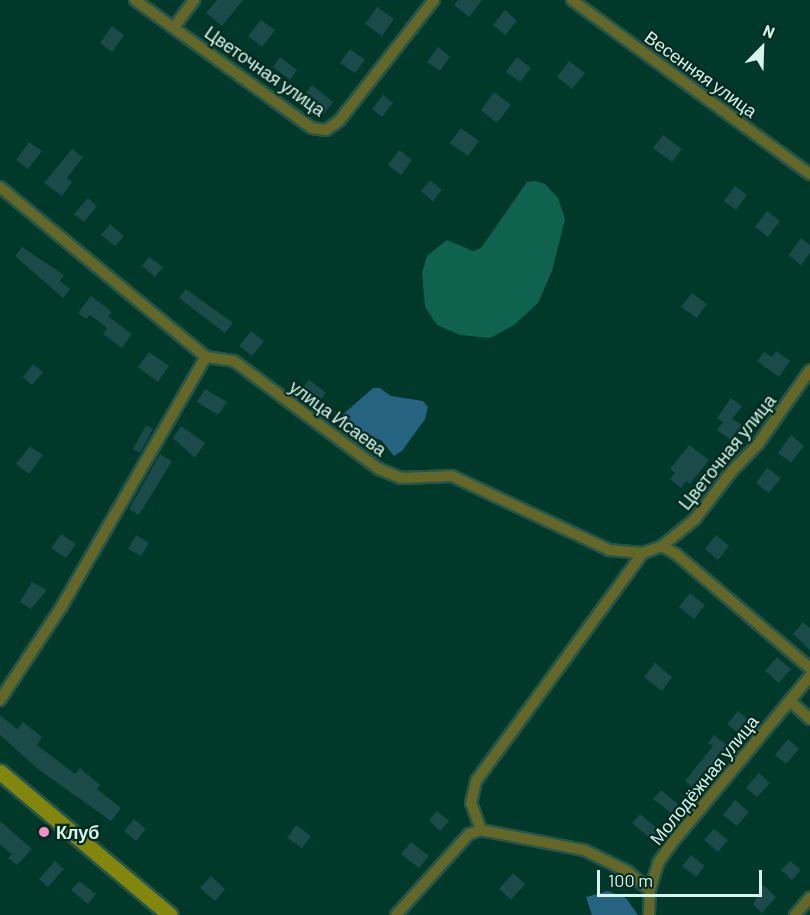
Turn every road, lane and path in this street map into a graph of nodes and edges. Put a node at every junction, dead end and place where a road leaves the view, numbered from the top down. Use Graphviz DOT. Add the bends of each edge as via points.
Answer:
graph roads {
  1 [pos="135,0"];
  2 [pos="194,0"];
  3 [pos="434,0"];
  4 [pos="572,0"];
  5 [pos="174,27"];
  6 [pos="810,174"];
  7 [pos="0,187"];
  8 [pos="206,357"];
  9 [pos="810,370"];
  10 [pos="662,546"];
  11 [pos="644,552"];
  12 [pos="810,668"];
  13 [pos="810,676"];
  14 [pos="0,700"];
  15 [pos="790,701"];
  16 [pos="810,719"];
  17 [pos="0,772"];
  18 [pos="481,830"];
  19 [pos="650,890"];
  20 [pos="810,898"];
  21 [pos="170,915"];
  22 [pos="396,915"];
  23 [pos="649,915"];
  24 [pos="795,915"];
  1 -- 5 [label="street, Цветочная улица"];
  2 -- 5 [label="street"];
  3 -- 5 [label="street, Цветочная улица" via="339,121 326,130 312,128"];
  4 -- 6 [label="street, Весенняя улица"];
  7 -- 8 [label="street, улица Исаева"];
  8 -- 11 [label="street, улица Исаева" via="234,361 379,469 401,478 452,476 609,550"];
  8 -- 14 [label="street" via="62,606"];
  9 -- 10 [label="street, Цветочная улица" via="758,444 695,519"];
  10 -- 11 [label="street, улица Исаева"];
  10 -- 12 [label="street"];
  11 -- 18 [label="street" via="476,781 471,803"];
  13 -- 15 [label="street, Молодёжная улица"];
  15 -- 16 [label="street"];
  15 -- 19 [label="street, Молодёжная улица" via="672,843 658,863"];
  17 -- 21 [label="main road"];
  18 -- 19 [label="street" via="584,850 627,871"];
  18 -- 22 [label="street" via="469,834"];
  19 -- 23 [label="street, Молодёжная улица"];
  20 -- 24 [label="street"];
}
